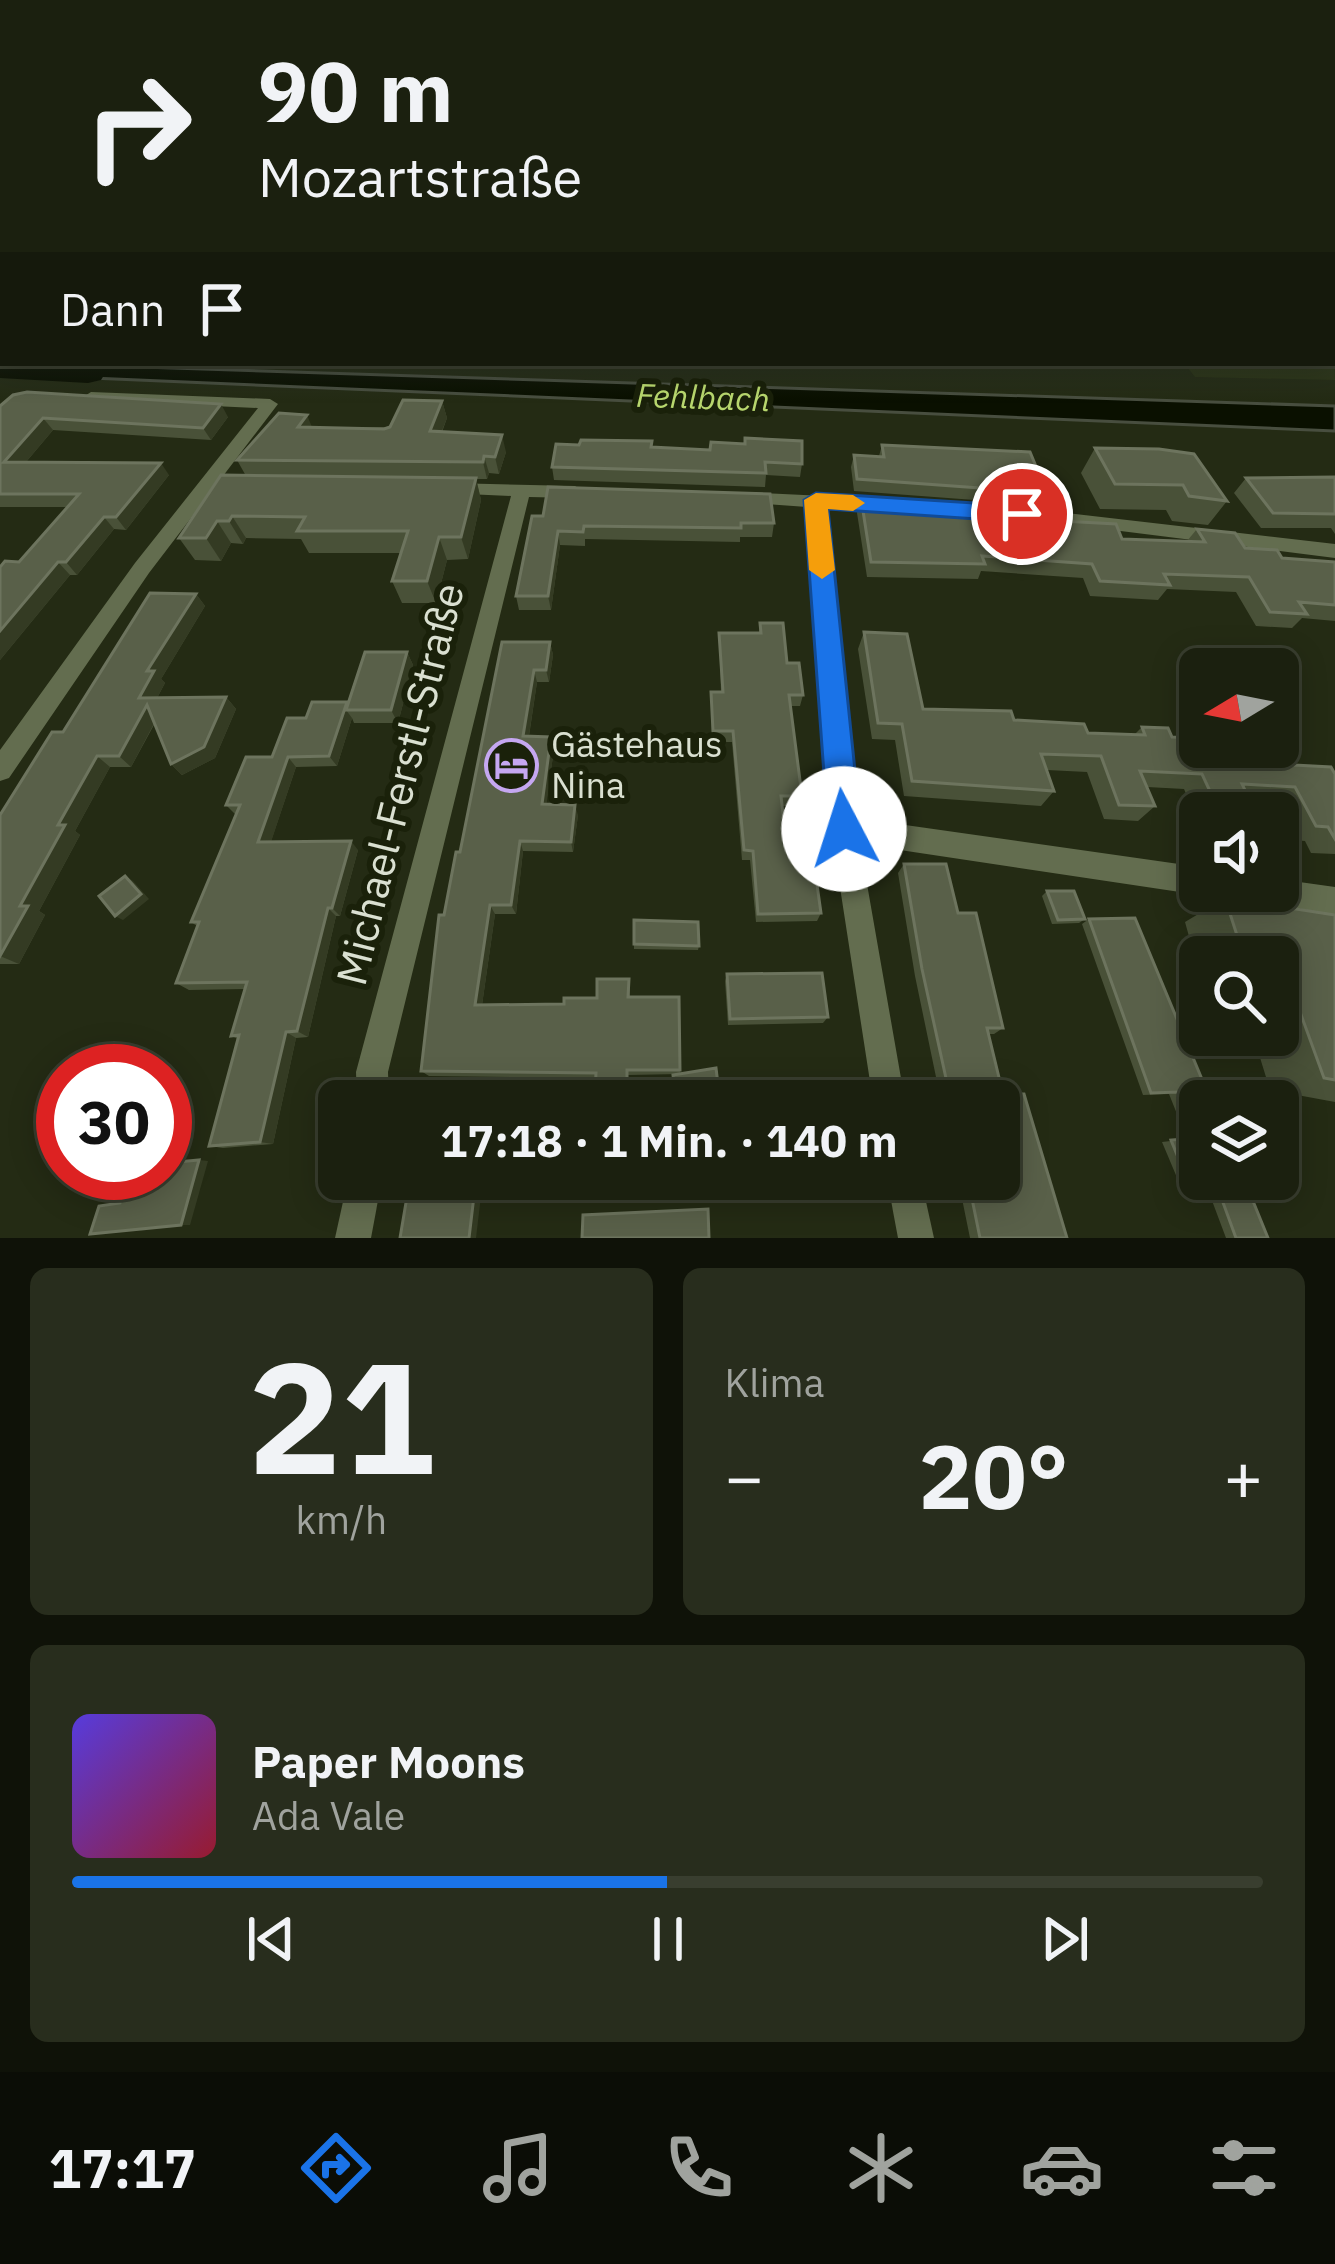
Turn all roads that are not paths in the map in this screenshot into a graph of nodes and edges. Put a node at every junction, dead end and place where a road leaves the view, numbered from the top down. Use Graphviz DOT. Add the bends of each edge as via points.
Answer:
graph roads {
  1 [pos="65,396"];
  2 [pos="432,489"];
  3 [pos="522,490"];
  4 [pos="591,492"];
  5 [pos="730,498"];
  6 [pos="816,500"];
  7 [pos="906,506"];
  8 [pos="1018,514"];
  9 [pos="1335,551"];
  10 [pos="0,770"];
  11 [pos="844,829"];
  12 [pos="1179,878"];
  13 [pos="1299,896"];
  14 [pos="1335,901"];
  15 [pos="372,1080"];
  16 [pos="886,1080"];
  17 [pos="361,1200"];
  18 [pos="908,1200"];
  19 [pos="353,1238"];
  20 [pos="916,1238"];
  1 -- 10 [label="street" via="270,404 218,487 142,568"];
  2 -- 3 [label="street"];
  3 -- 4 [label="street"];
  3 -- 15 [label="street, Michael-Ferstl-Straße"];
  5 -- 6 [label="street"];
  6 -- 7 [label="street"];
  6 -- 11 [label="street"];
  8 -- 9 [label="street"];
  11 -- 12 [label="street"];
  11 -- 16 [label="street"];
  13 -- 14 [label="street"];
  17 -- 19 [label="street"];
  18 -- 20 [label="street"];
}
